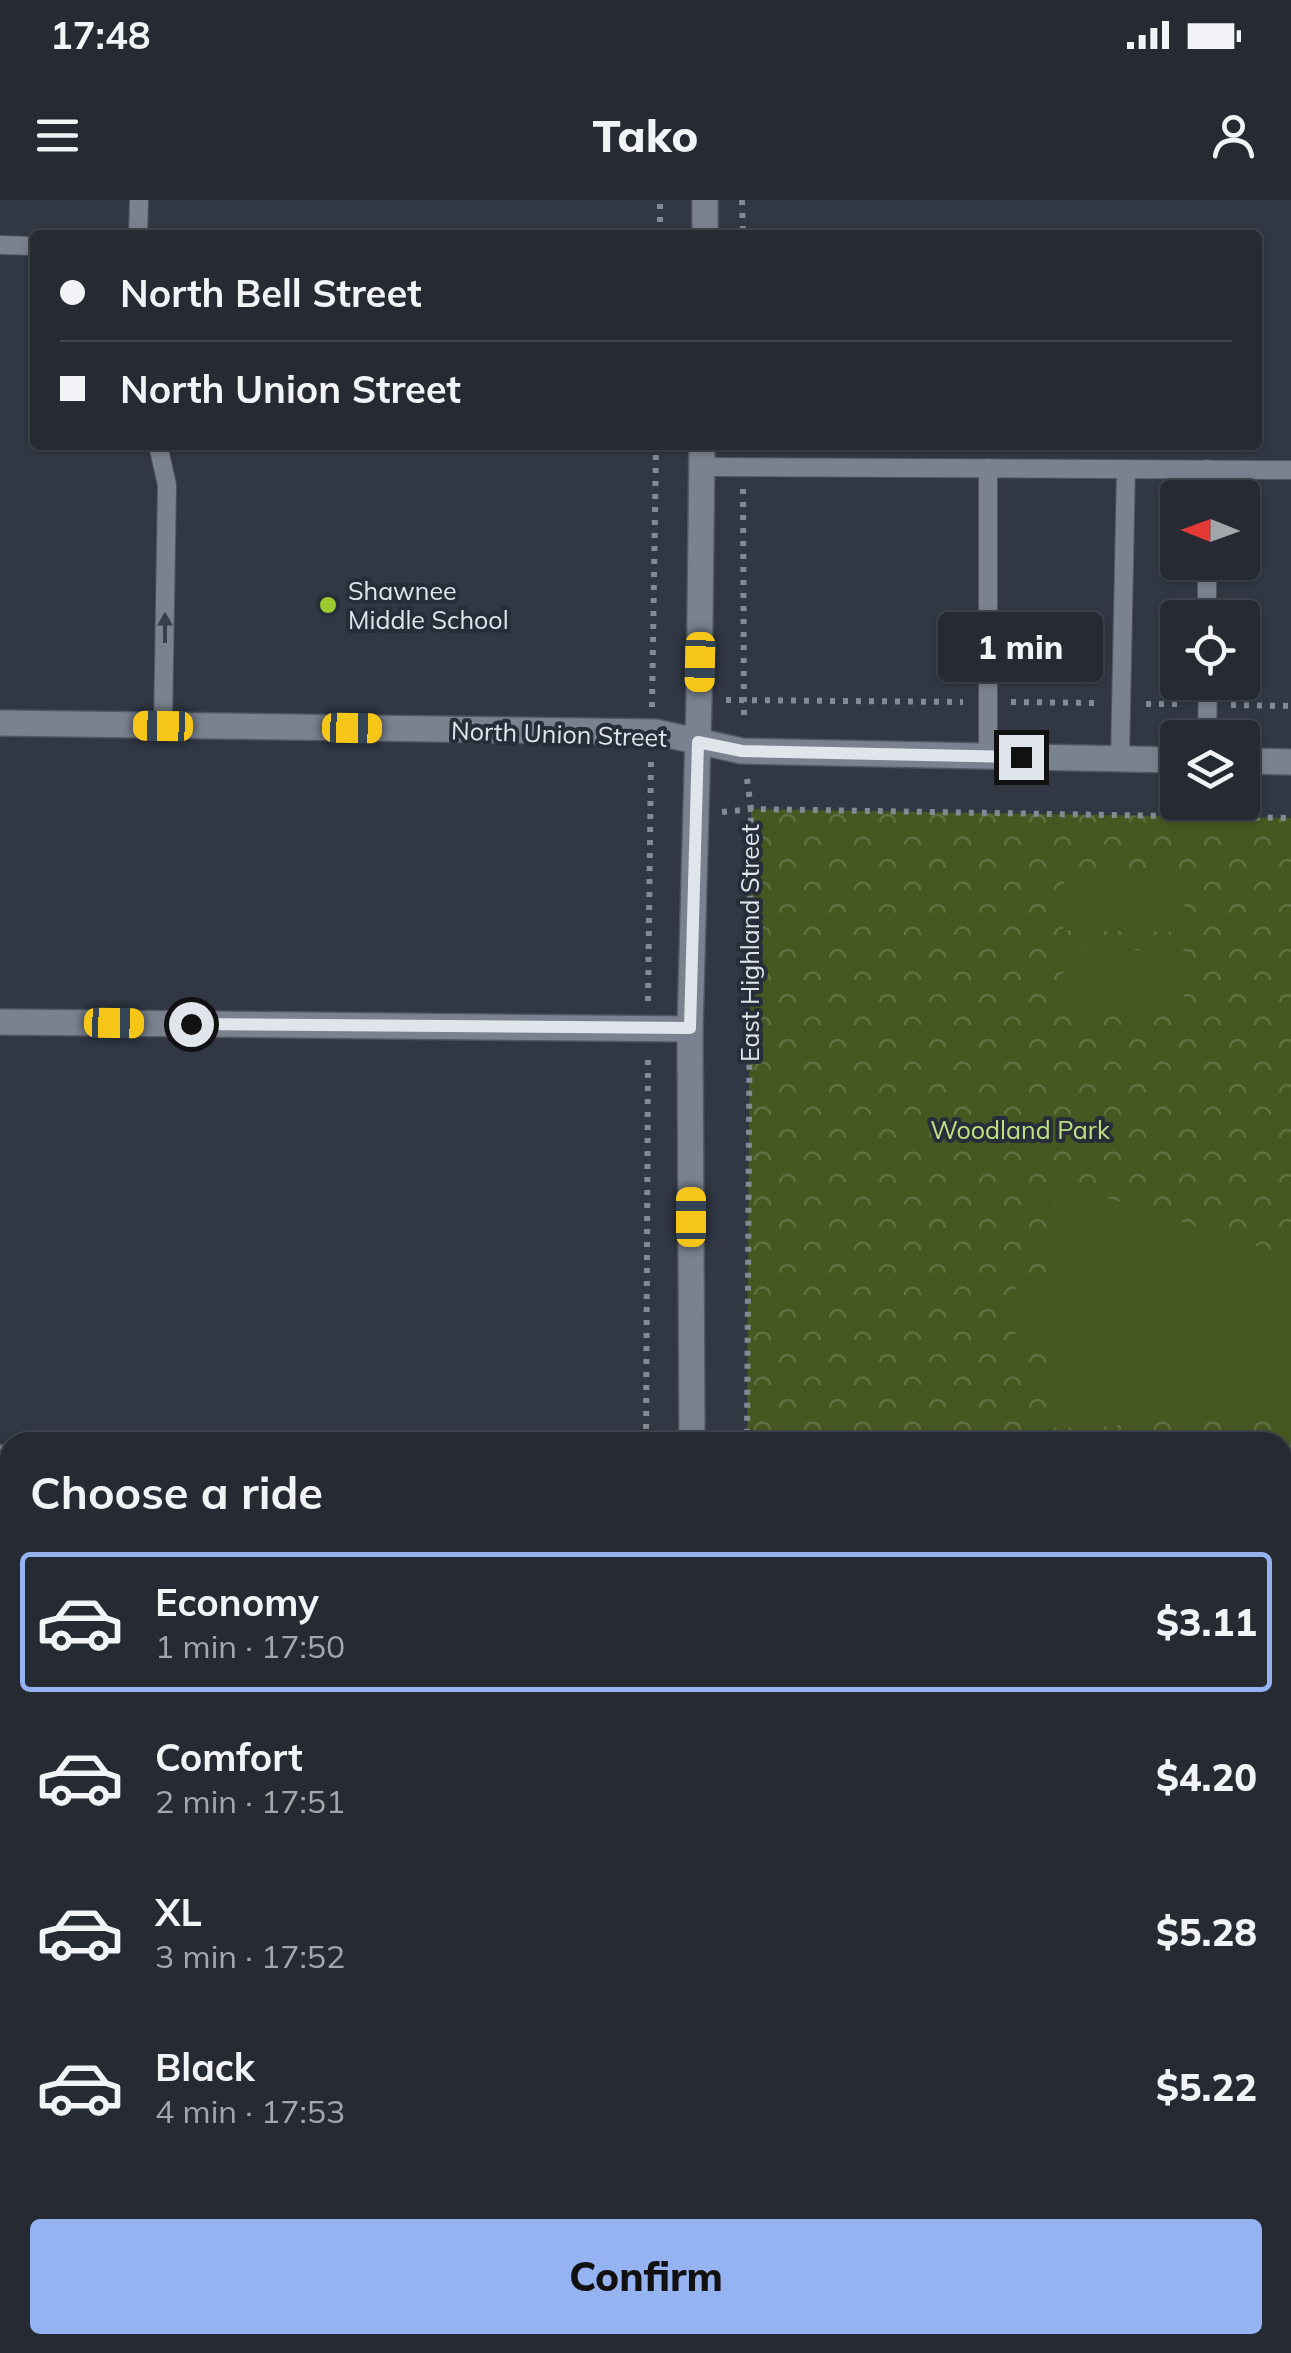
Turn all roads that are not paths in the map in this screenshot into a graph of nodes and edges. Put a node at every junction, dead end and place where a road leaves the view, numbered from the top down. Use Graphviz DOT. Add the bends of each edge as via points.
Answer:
graph roads {
  1 [pos="138,200"];
  2 [pos="705,200"];
  3 [pos="138,230"];
  4 [pos="704,230"];
  5 [pos="0,245"];
  6 [pos="30,246"];
  7 [pos="159,450"];
  8 [pos="702,456"];
  9 [pos="988,468"];
  10 [pos="1126,469"];
  11 [pos="1207,469"];
  12 [pos="1291,470"];
  13 [pos="1207,480"];
  14 [pos="0,723"];
  15 [pos="163,726"];
  16 [pos="698,742"];
  17 [pos="988,756"];
  18 [pos="1120,758"];
  19 [pos="1160,759"];
  20 [pos="1260,761"];
  21 [pos="1291,762"];
  22 [pos="0,1022"];
  23 [pos="690,1028"];
  24 [pos="692,1432"];
  1 -- 3 [label="lane"];
  2 -- 4 [label="street"];
  5 -- 6 [label="lane"];
  15 -- 7 [label="lane, one-way" via="167,485"];
  8 -- 9 [label="lane" via="743,467"];
  8 -- 16 [label="street"];
  9 -- 10 [label="lane"];
  9 -- 17 [label="lane"];
  10 -- 11 [label="lane"];
  10 -- 18 [label="lane"];
  11 -- 12 [label="lane"];
  11 -- 13 [label="lane"];
  14 -- 15 [label="street, North Union Street"];
  15 -- 16 [label="street, North Union Street" via="655,732"];
  16 -- 17 [label="street, North Union Street" via="742,751"];
  16 -- 23 [label="street"];
  17 -- 18 [label="street, North Union Street"];
  18 -- 19 [label="street, North Union Street"];
  20 -- 21 [label="street"];
  22 -- 23 [label="street"];
  23 -- 24 [label="street"];
}
